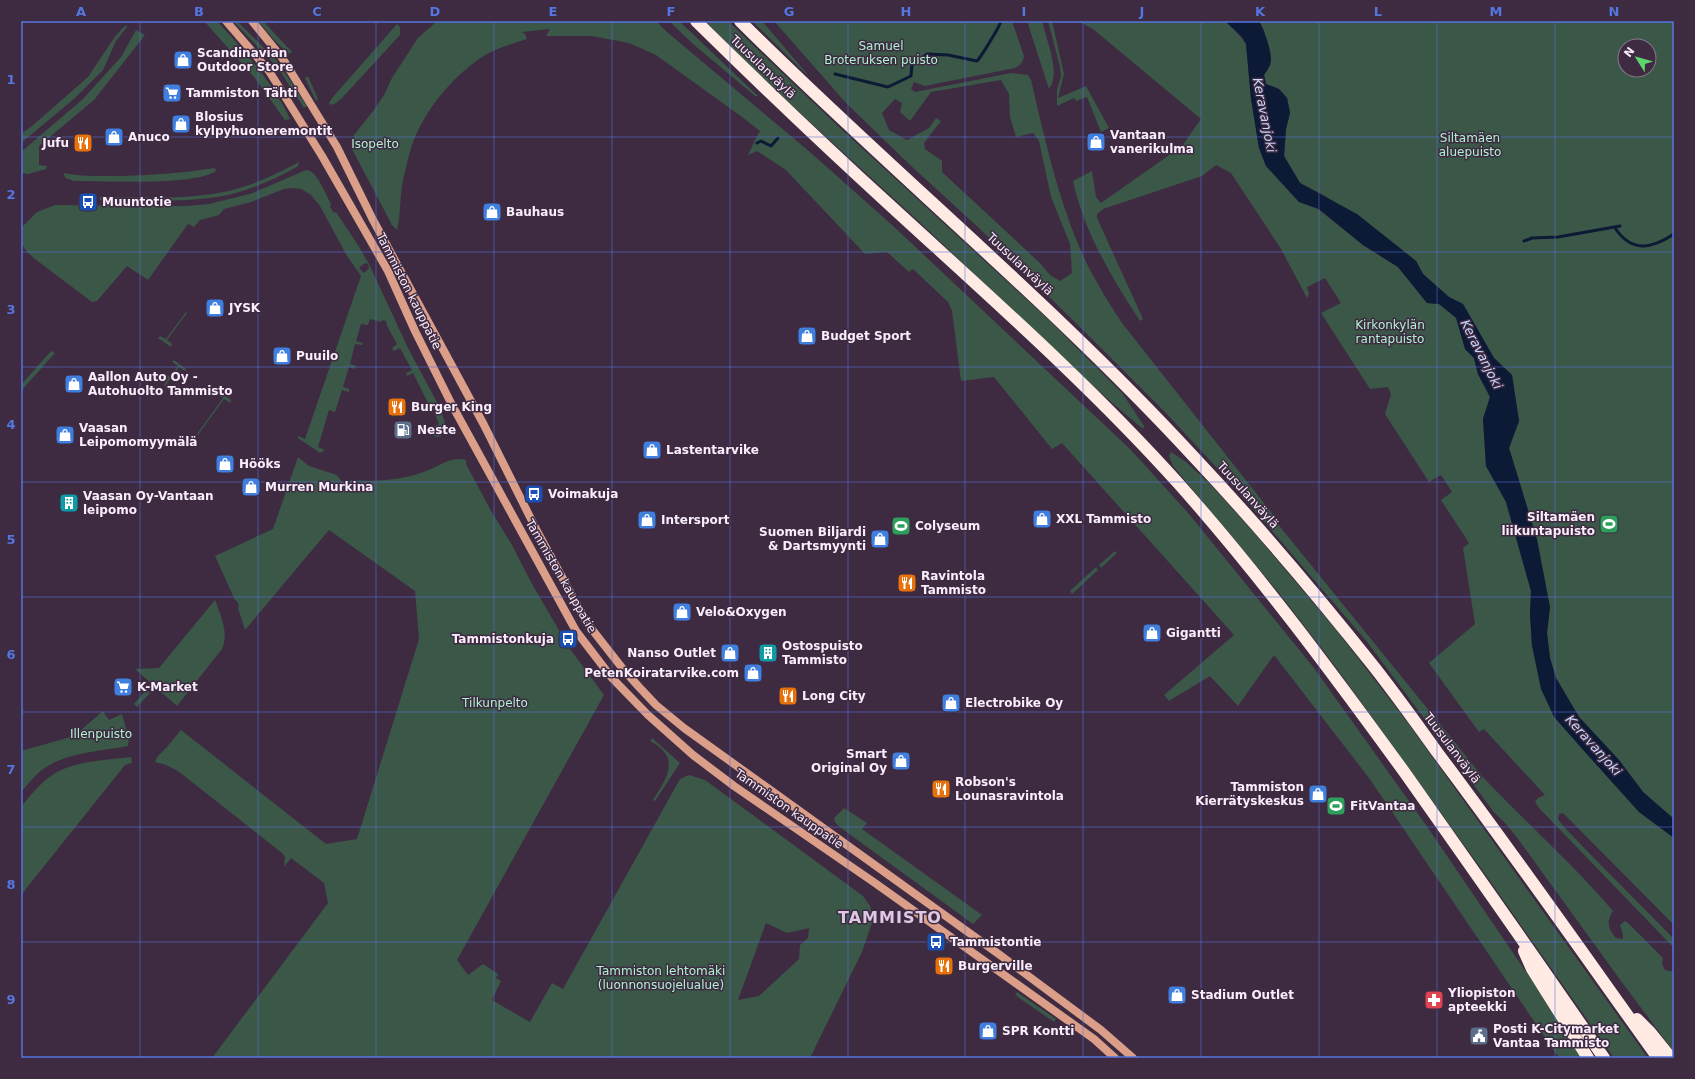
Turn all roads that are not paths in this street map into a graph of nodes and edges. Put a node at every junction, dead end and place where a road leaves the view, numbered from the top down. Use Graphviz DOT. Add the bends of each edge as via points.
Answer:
graph roads {
  1 [pos="226,21"];
  2 [pos="252,21"];
  3 [pos="696,21"];
  4 [pos="740,21"];
  5 [pos="1510,921"];
  6 [pos="1612,994"];
  7 [pos="1115,1058"];
  8 [pos="1133,1058"];
  9 [pos="1588,1058"];
  10 [pos="1604,1058"];
  11 [pos="1658,1058"];
  12 [pos="1671,1058"];
  1 -- 7 [label="main road, Tammiston kauppatie" via="269,71 322,156 388,271 452,405 576,631 612,678 648,715 698,759 1094,1039"];
  2 -- 8 [label="main road, Tammiston kauppatie" via="283,59 329,133 587,623 623,670 656,705 684,728 1101,1030"];
  3 -- 5 [label="highway, Tuusulanväylä" via="761,85 989,294 1085,387 1177,482 1303,634"];
  4 -- 6 [label="highway, Tuusulanväylä" via="781,63 1103,363 1163,423 1238,505 1322,602 1377,671 1487,818"];
  5 -- 9 [label="highway" via="1532,969"];
  5 -- 10 [label="highway, Tuusulanväylä"];
  6 -- 11 [label="highway, Tuusulanväylä"];
  6 -- 12 [label="highway" via="1650,1032"];
}
